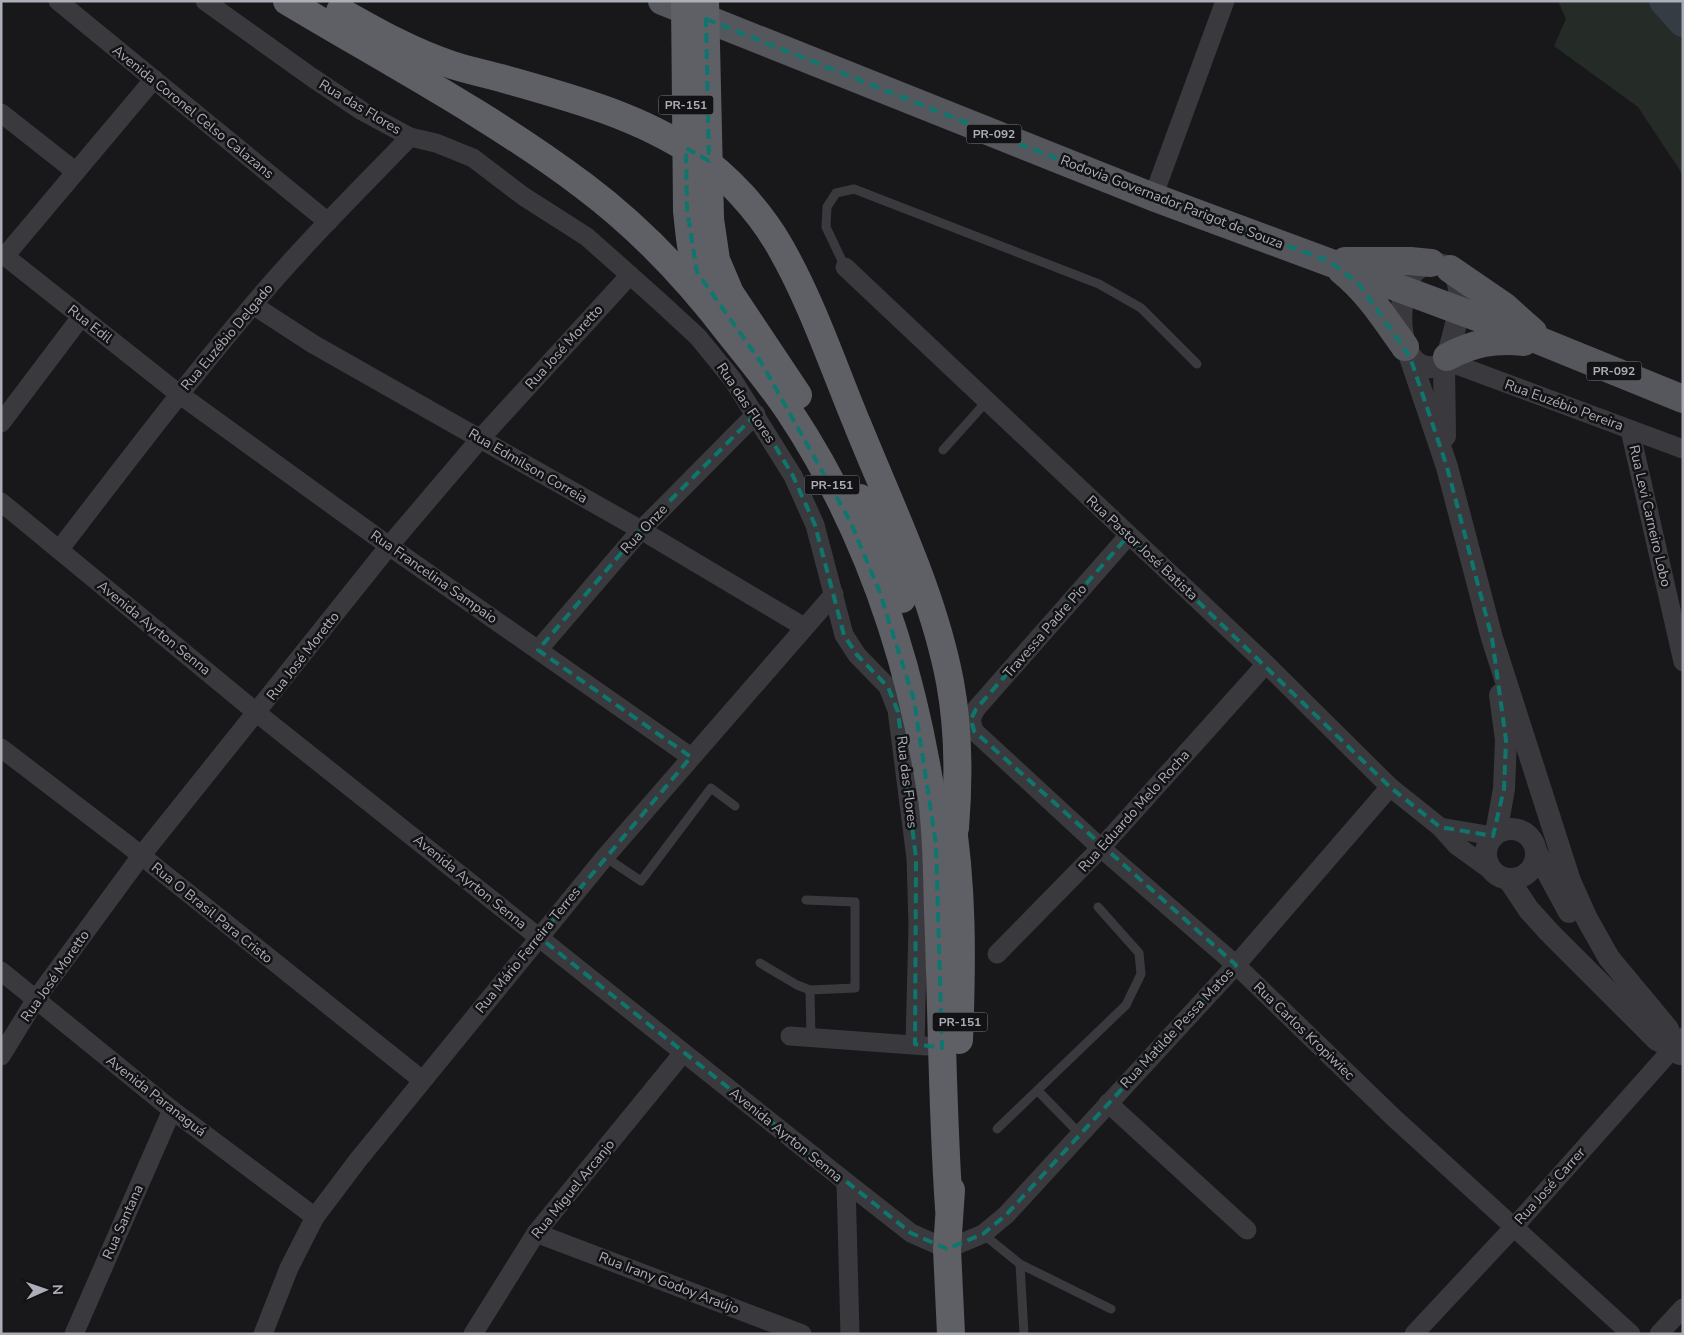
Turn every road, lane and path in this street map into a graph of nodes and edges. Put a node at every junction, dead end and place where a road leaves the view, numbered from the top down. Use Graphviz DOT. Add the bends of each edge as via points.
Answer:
graph roads {
  1 [pos="58,1"];
  2 [pos="206,1"];
  3 [pos="287,1"];
  4 [pos="322,1"];
  5 [pos="662,1"];
  6 [pos="685,1"];
  7 [pos="705,1"];
  8 [pos="1225,1"];
  9 [pos="154,79"];
  10 [pos="1,114"];
  11 [pos="410,137"];
  12 [pos="76,172"];
  13 [pos="1153,197"];
  14 [pos="698,214"];
  15 [pos="328,222"];
  16 [pos="3,255"];
  17 [pos="1329,261"];
  18 [pos="1440,266"];
  19 [pos="845,267"];
  20 [pos="630,275"];
  21 [pos="1405,290"];
  22 [pos="253,305"];
  23 [pos="1459,311"];
  24 [pos="81,317"];
  25 [pos="1545,343"];
  26 [pos="1408,352"];
  27 [pos="1445,361"];
  28 [pos="1198,364"];
  29 [pos="179,394"];
  30 [pos="1683,399"];
  31 [pos="987,401"];
  32 [pos="789,411"];
  33 [pos="756,414"];
  34 [pos="1,423"];
  35 [pos="1630,430"];
  36 [pos="480,439"];
  37 [pos="1683,449"];
  38 [pos="943,450"];
  39 [pos="1447,467"];
  40 [pos="1,502"];
  41 [pos="641,530"];
  42 [pos="1129,535"];
  43 [pos="390,546"];
  44 [pos="59,550"];
  45 [pos="834,594"];
  46 [pos="804,627"];
  47 [pos="1492,638"];
  48 [pos="538,650"];
  49 [pos="1683,662"];
  50 [pos="1266,664"];
  51 [pos="258,713"];
  52 [pos="974,730"];
  53 [pos="1,748"];
  54 [pos="691,757"];
  55 [pos="1390,787"];
  56 [pos="735,806"];
  57 [pos="1440,826"];
  58 [pos="954,835"];
  59 [pos="1495,835"];
  60 [pos="1541,841"];
  61 [pos="1101,848"];
  62 [pos="141,856"];
  63 [pos="605,857"];
  64 [pos="1502,877"];
  65 [pos="806,900"];
  66 [pos="1098,907"];
  67 [pos="539,937"];
  68 [pos="997,954"];
  69 [pos="760,963"];
  70 [pos="1236,964"];
  71 [pos="1,971"];
  72 [pos="810,990"];
  73 [pos="36,999"];
  74 [pos="790,1036"];
  75 [pos="811,1037"];
  76 [pos="915,1044"];
  77 [pos="1680,1047"];
  78 [pos="942,1048"];
  79 [pos="683,1052"];
  80 [pos="1,1056"];
  81 [pos="422,1080"];
  82 [pos="1038,1091"];
  83 [pos="1108,1103"];
  84 [pos="172,1110"];
  85 [pos="997,1129"];
  86 [pos="1080,1134"];
  87 [pos="846,1182"];
  88 [pos="949,1208"];
  89 [pos="315,1217"];
  90 [pos="1514,1227"];
  91 [pos="1248,1230"];
  92 [pos="536,1233"];
  93 [pos="984,1234"];
  94 [pos="947,1249"];
  95 [pos="1020,1264"];
  96 [pos="1683,1308"];
  97 [pos="1111,1310"];
  98 [pos="74,1334"];
  99 [pos="263,1334"];
  100 [pos="473,1334"];
  101 [pos="802,1334"];
  102 [pos="850,1334"];
  103 [pos="951,1334"];
  104 [pos="1024,1334"];
  105 [pos="1414,1334"];
  106 [pos="1631,1334"];
  107 [pos="1659,1334"];
  1 -- 9 [label="street, Avenida Coronel Celso Calazans"];
  2 -- 11 [label="street, Rua das Flores" via="317,82"];
  3 -- 32 [label="highway, PR-151" via="514,136 586,187 634,227 675,268"];
  4 -- 58 [label="highway, PR-151" via="410,48 451,65 596,106 656,130 697,155 753,208 778,244 802,290 932,612 950,681 958,737"];
  5 -- 13 [label="main road, Rodovia Governador Parigot de Souza / PR-092"];
  6 -- 14 [label="highway, PR-151, bridge"];
  7 -- 14 [label="highway, PR-151, bridge"];
  8 -- 13 [label="street"];
  9 -- 12 [label="street"];
  9 -- 15 [label="street, Avenida Coronel Celso Calazans"];
  10 -- 12 [label="street"];
  11 -- 15 [label="street, Rua Euzébio Delgado"];
  11 -- 20 [label="street, Rua das Flores" via="436,143 473,158 586,237"];
  12 -- 16 [label="street"];
  13 -- 17 [label="main road, Rodovia Governador Parigot de Souza / PR-092"];
  14 -- 32 [label="highway, PR-151" via="691,249 697,272 762,364"];
  14 -- 58 [label="highway, PR-151" via="730,293 827,439 886,553 916,640 934,715"];
  15 -- 22 [label="street, Rua Euzébio Delgado"];
  16 -- 24 [label="street, Rua Edil"];
  17 -- 18 [label="main road" via="1410,261"];
  17 -- 21 [label="main road, Rodovia Governador Parigot de Souza / PR-092"];
  17 -- 26 [label="main road" via="1359,284"];
  18 -- 21 [label="street" via="1420,268 1414,272"];
  18 -- 23 [label="street" via="1455,277 1460,293"];
  18 -- 25 [label="main road" via="1504,306"];
  19 -- 28 [label="lane" via="826,227 826,207 836,193 854,189 1099,284 1141,308"];
  19 -- 31 [label="street, Rua Pastor José Batista"];
  20 -- 33 [label="street, Rua das Flores" via="698,337"];
  20 -- 36 [label="street, Rua José Moretto"];
  21 -- 23 [label="main road, Rodovia Governador Parigot de Souza / PR-092"];
  21 -- 26 [label="street" via="1402,331"];
  22 -- 29 [label="street, Rua Euzébio Delgado"];
  22 -- 36 [label="street, Rua Edmilson Correia" via="313,344"];
  23 -- 25 [label="main road, Rodovia Governador Parigot de Souza / PR-092"];
  23 -- 27 [label="street"];
  24 -- 29 [label="street, Rua Edil"];
  24 -- 34 [label="street"];
  25 -- 27 [label="main road" via="1486,342 1468,347"];
  25 -- 30 [label="main road, Rodovia Governador Parigot de Souza / PR-092"];
  26 -- 27 [label="street" via="1418,363 1427,366 1438,366"];
  26 -- 39 [label="street"];
  27 -- 35 [label="street, Rua Euzébio Pereira"];
  27 -- 39 [label="street" via="1443,399"];
  29 -- 43 [label="street, Rua Francelina Sampaio"];
  29 -- 44 [label="street, Rua Euzébio Delgado"];
  31 -- 38 [label="lane"];
  31 -- 42 [label="street, Rua Pastor José Batista"];
  32 -- 78 [label="highway, PR-151" via="850,521 880,590 910,686 932,802"];
  33 -- 41 [label="street, Rua Onze"];
  33 -- 45 [label="street, Rua das Flores" via="793,476 815,525"];
  35 -- 37 [label="street, Rua Euzébio Pereira"];
  35 -- 49 [label="street, Rua Levi Carneiro Lobo"];
  36 -- 41 [label="street, Rua Edmilson Correia"];
  36 -- 43 [label="street, Rua José Moretto"];
  39 -- 47 [label="street"];
  40 -- 44 [label="street, Avenida Ayrton Senna"];
  41 -- 46 [label="street, Rua Edmilson Correia"];
  41 -- 48 [label="street, Rua Onze"];
  42 -- 50 [label="street, Rua Pastor José Batista"];
  42 -- 52 [label="street, Travessa Padre Pio" via="976,709 971,719"];
  43 -- 48 [label="street, Rua Francelina Sampaio"];
  43 -- 51 [label="street, Rua José Moretto"];
  44 -- 51 [label="street, Avenida Ayrton Senna"];
  45 -- 46 [label="street, Rua Mário Ferreira Terres"];
  45 -- 76 [label="street, Rua das Flores" via="844,635 857,655 888,687 897,710 916,858"];
  46 -- 54 [label="street, Rua Mário Ferreira Terres"];
  47 -- 59 [label="street" via="1506,740 1504,789"];
  47 -- 60 [label="street"];
  48 -- 54 [label="street, Rua Francelina Sampaio"];
  50 -- 55 [label="street, Rua Pastor José Batista"];
  50 -- 61 [label="street, Rua Eduardo Melo Rocha"];
  51 -- 62 [label="street, Rua José Moretto"];
  51 -- 67 [label="street, Avenida Ayrton Senna"];
  52 -- 61 [label="street, Rua Carlos Kropiwiec"];
  53 -- 62 [label="street, Rua O Brasil Para Cristo"];
  54 -- 63 [label="street, Rua Mário Ferreira Terres"];
  55 -- 57 [label="street, Rua Pastor José Batista"];
  55 -- 70 [label="street, Rua Matilde Pessa Matos"];
  56 -- 63 [label="lane" via="711,788 641,881"];
  57 -- 59 [label="street, Rua Pastor José Batista"];
  57 -- 64 [label="street, Rua Pastor José Batista" via="1456,845"];
  58 -- 88 [label="highway, PR-151" via="961,988"];
  59 -- 60 [label="street" via="1516,828"];
  59 -- 64 [label="street" via="1487,845 1486,856 1489,866"];
  60 -- 64 [label="street" via="1534,867 1523,877"];
  60 -- 77 [label="street" via="1573,920 1590,942 1609,958"];
  61 -- 68 [label="street, Rua Eduardo Melo Rocha"];
  61 -- 70 [label="street, Rua Carlos Kropiwiec"];
  62 -- 73 [label="street, Rua José Moretto"];
  62 -- 81 [label="street, Rua O Brasil Para Cristo"];
  63 -- 67 [label="street, Rua Mário Ferreira Terres"];
  64 -- 77 [label="street" via="1549,932 1657,1040"];
  65 -- 72 [label="lane" via="855,902 855,988"];
  66 -- 82 [label="lane" via="1139,953 1141,974 1126,1005"];
  67 -- 79 [label="street, Avenida Ayrton Senna"];
  67 -- 81 [label="street, Rua Mário Ferreira Terres"];
  69 -- 72 [label="lane"];
  70 -- 83 [label="street, Rua Matilde Pessa Matos"];
  70 -- 90 [label="street, Rua Carlos Kropiwiec" via="1393,1117"];
  71 -- 73 [label="street, Avenida Paranaguá"];
  72 -- 75 [label="lane"];
  73 -- 80 [label="street, Rua José Moretto"];
  73 -- 84 [label="street, Avenida Paranaguá"];
  74 -- 75 [label="street"];
  75 -- 76 [label="street"];
  76 -- 78 [label="street"];
  77 -- 90 [label="street, Rua José Carrer"];
  78 -- 88 [label="highway, PR-151"];
  79 -- 87 [label="street, Avenida Ayrton Senna"];
  79 -- 92 [label="street, Rua Miguel Arcanjo"];
  81 -- 89 [label="street, Rua Mário Ferreira Terres"];
  82 -- 85 [label="lane"];
  82 -- 86 [label="lane"];
  83 -- 86 [label="street, Rua Matilde Pessa Matos"];
  83 -- 91 [label="street"];
  84 -- 89 [label="street, Avenida Paranaguá"];
  84 -- 98 [label="street, Rua Santana"];
  86 -- 93 [label="street, Rua Matilde Pessa Matos" via="1006,1215"];
  87 -- 94 [label="street, Avenida Ayrton Senna" via="911,1233"];
  87 -- 102 [label="street"];
  88 -- 94 [label="highway, PR-151"];
  89 -- 99 [label="street, Rua Mário Ferreira Terres"];
  90 -- 105 [label="street, Rua José Carrer"];
  90 -- 106 [label="street, Rua Carlos Kropiwiec"];
  92 -- 100 [label="street, Rua Miguel Arcanjo"];
  92 -- 101 [label="street, Rua Irany Godoy Araújo"];
  93 -- 94 [label="street, Rua Matilde Pessa Matos"];
  93 -- 95 [label="lane"];
  94 -- 103 [label="highway, PR-151"];
  95 -- 97 [label="lane"];
  95 -- 104 [label="lane"];
  96 -- 107 [label="street"];
}
